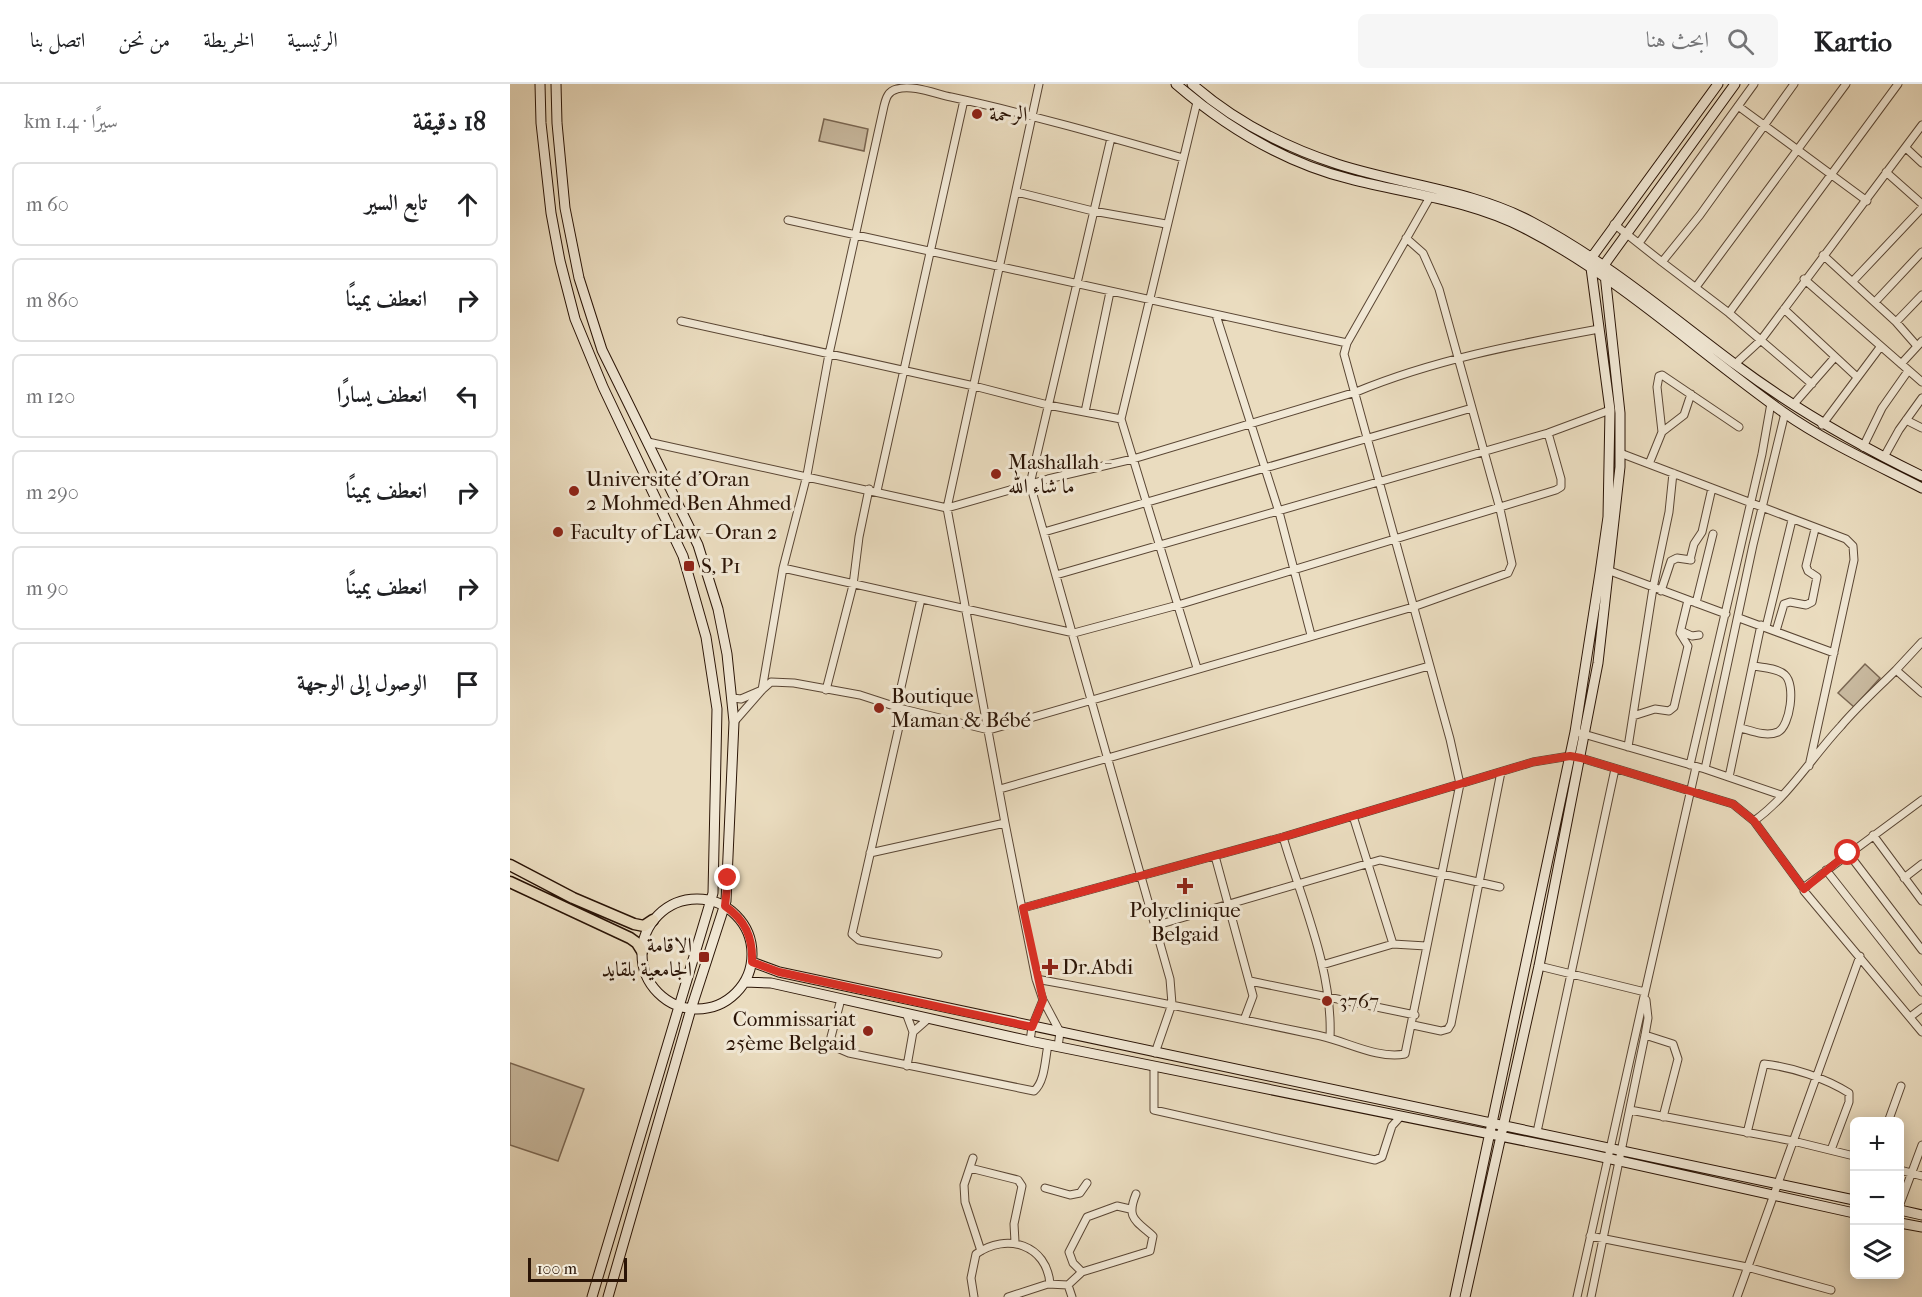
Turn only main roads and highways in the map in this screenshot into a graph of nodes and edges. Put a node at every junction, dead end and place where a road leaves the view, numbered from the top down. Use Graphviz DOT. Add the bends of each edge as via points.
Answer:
graph roads {
  1 [pos="540,84"];
  2 [pos="556,84"];
  3 [pos="1176,84"];
  4 [pos="1192,84"];
  5 [pos="1719,84"];
  6 [pos="1735,84"];
  7 [pos="1592,257"];
  8 [pos="1604,265"];
  9 [pos="1591,268"];
  10 [pos="1604,278"];
  11 [pos="1922,476"];
  12 [pos="1922,488"];
  13 [pos="510,865"];
  14 [pos="510,882"];
  15 [pos="711,900"];
  16 [pos="725,906"];
  17 [pos="653,920"];
  18 [pos="642,951"];
  19 [pos="752,962"];
  20 [pos="745,982"];
  21 [pos="678,1006"];
  22 [pos="691,1010"];
  23 [pos="1493,1123"];
  24 [pos="1503,1125"];
  25 [pos="1490,1134"];
  26 [pos="1501,1136"];
  27 [pos="1678,1162"];
  28 [pos="1676,1173"];
  29 [pos="1850,1199"];
  30 [pos="1904,1211"];
  31 [pos="1850,1213"];
  32 [pos="1922,1215"];
  33 [pos="1904,1224"];
  34 [pos="1922,1227"];
  35 [pos="592,1297"];
  36 [pos="608,1297"];
  37 [pos="1455,1297"];
  38 [pos="1465,1297"];
  1 -- 15 [label="main road" via="551,213 575,319 683,556 706,637 715,684 718,734"];
  2 -- 16 [label="main road" via="565,208 579,278 602,350 698,545 718,609 734,722"];
  3 -- 9 [label="main road" via="1251,138 1289,157 1347,179 1487,212"];
  4 -- 7 [label="main road" via="1245,122 1293,148 1338,165 1490,203"];
  5 -- 7 [label="main road"];
  6 -- 8 [label="main road"];
  7 -- 8 [label="main road"];
  7 -- 9 [label="main road"];
  8 -- 10 [label="main road"];
  8 -- 11 [label="main road" via="1822,425"];
  9 -- 10 [label="main road"];
  9 -- 23 [label="main road" via="1610,410 1608,517 1575,732"];
  10 -- 12 [label="main road" via="1785,413 1824,438"];
  10 -- 24 [label="main road" via="1620,413 1610,572 1586,735"];
  13 -- 17 [label="highway" via="634,924 644,926"];
  14 -- 18 [label="highway" via="630,938"];
  15 -- 16 [label="main road"];
  15 -- 17 [label="main road" via="679,902"];
  15 -- 21 [label="main road"];
  16 -- 19 [label="main road" via="747,930"];
  16 -- 22 [label="main road"];
  17 -- 18 [label="main road"];
  18 -- 21 [label="main road" via="647,979 665,1000"];
  19 -- 20 [label="main road"];
  19 -- 23 [label="main road" via="779,972 1032,1027"];
  20 -- 22 [label="main road" via="727,1001"];
  20 -- 25 [label="main road" via="771,983 1053,1046"];
  21 -- 22 [label="main road"];
  21 -- 35 [label="main road"];
  22 -- 36 [label="main road"];
  23 -- 24 [label="main road"];
  23 -- 25 [label="main road"];
  24 -- 26 [label="main road"];
  24 -- 27 [label="main road"];
  25 -- 26 [label="main road"];
  25 -- 37 [label="main road"];
  26 -- 28 [label="main road"];
  26 -- 38 [label="main road"];
  27 -- 28 [label="main road"];
  27 -- 29 [label="main road"];
  28 -- 31 [label="main road"];
  30 -- 32 [label="main road"];
  33 -- 34 [label="main road"];
}
